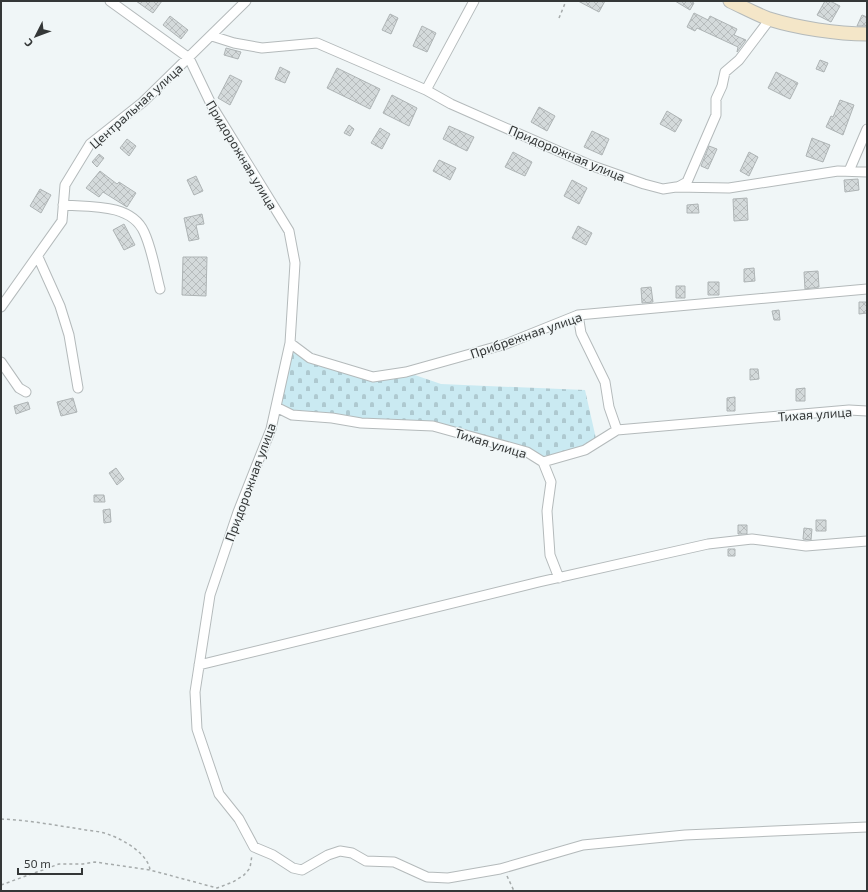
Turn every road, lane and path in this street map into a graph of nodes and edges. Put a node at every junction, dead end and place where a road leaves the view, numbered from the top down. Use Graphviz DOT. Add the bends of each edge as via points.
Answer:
graph roads {
  1 [pos="110,1"];
  2 [pos="246,1"];
  3 [pos="474,1"];
  4 [pos="566,1"];
  5 [pos="730,1"];
  6 [pos="559,18"];
  7 [pos="770,19"];
  8 [pos="867,34"];
  9 [pos="212,36"];
  10 [pos="189,58"];
  11 [pos="426,90"];
  12 [pos="867,129"];
  13 [pos="849,171"];
  14 [pos="867,172"];
  15 [pos="676,187"];
  16 [pos="63,205"];
  17 [pos="38,257"];
  18 [pos="160,289"];
  19 [pos="867,289"];
  20 [pos="1,307"];
  21 [pos="578,315"];
  22 [pos="290,343"];
  23 [pos="1,362"];
  24 [pos="78,388"];
  25 [pos="26,392"];
  26 [pos="276,407"];
  27 [pos="867,410"];
  28 [pos="617,430"];
  29 [pos="543,462"];
  30 [pos="867,541"];
  31 [pos="559,578"];
  32 [pos="199,665"];
  33 [pos="1,815"];
  34 [pos="2,819"];
  35 [pos="867,827"];
  36 [pos="254,847"];
  37 [pos="500,869"];
  38 [pos="150,870"];
  39 [pos="1,885"];
  40 [pos="514,891"];
  1 -- 10 [label="street, Придорожная улица"];
  2 -- 9 [label="street, Центральная улица"];
  3 -- 11 [label="street"];
  4 -- 6 [label="path"];
  5 -- 7 [label="street"];
  7 -- 8 [label="street" via="799,26"];
  7 -- 15 [label="street" via="739,60 725,72 716,99 716,115 687,182"];
  9 -- 10 [label="street, Центральная улица"];
  9 -- 11 [label="street, Придорожная улица" via="262,48 317,43"];
  10 -- 16 [label="street, Центральная улица" via="143,102 90,144 65,185"];
  10 -- 22 [label="street, Придорожная улица" via="212,106 289,231 295,263"];
  11 -- 15 [label="street, Придорожная улица" via="451,104 590,165 663,189"];
  12 -- 13 [label="street"];
  13 -- 14 [label="street, Придорожная улица"];
  13 -- 15 [label="street, Придорожная улица" via="729,188"];
  16 -- 17 [label="street, Центральная улица" via="62,221"];
  16 -- 18 [label="street" via="112,209 131,216 144,231"];
  17 -- 20 [label="street, Центральная улица"];
  17 -- 24 [label="street" via="60,306 69,335"];
  19 -- 21 [label="street, Прибрежная улица"];
  21 -- 22 [label="street, Прибрежная улица" via="506,344 406,372 373,377 310,358"];
  21 -- 28 [label="street" via="581,333 605,382 609,408"];
  22 -- 26 [label="street, Придорожная улица"];
  23 -- 25 [label="street" via="19,388"];
  26 -- 29 [label="street, Тихая улица" via="292,415 361,423 433,426 527,452"];
  26 -- 32 [label="street, Придорожная улица" via="271,429 238,512 210,595"];
  27 -- 28 [label="street, Тихая улица"];
  28 -- 29 [label="street, Тихая улица" via="585,450"];
  29 -- 31 [label="street" via="551,482 547,511 550,555"];
  30 -- 31 [label="street" via="806,546 752,539 708,544"];
  31 -- 32 [label="street"];
  32 -- 36 [label="street, Придорожная улица" via="195,692 197,729 219,794 239,819"];
  33 -- 34 [label="path"];
  34 -- 38 [label="path" via="109,834 140,854 149,863"];
  35 -- 37 [label="street" via="685,835 583,845"];
  36 -- 37 [label="street" via="293,868 302,870 340,851 352,853 366,861 394,862 418,874 435,878"];
  36 -- 38 [label="path" via="250,868 244,875 217,888"];
  37 -- 40 [label="path"];
  38 -- 39 [label="path" via="95,862 59,864"];
}
